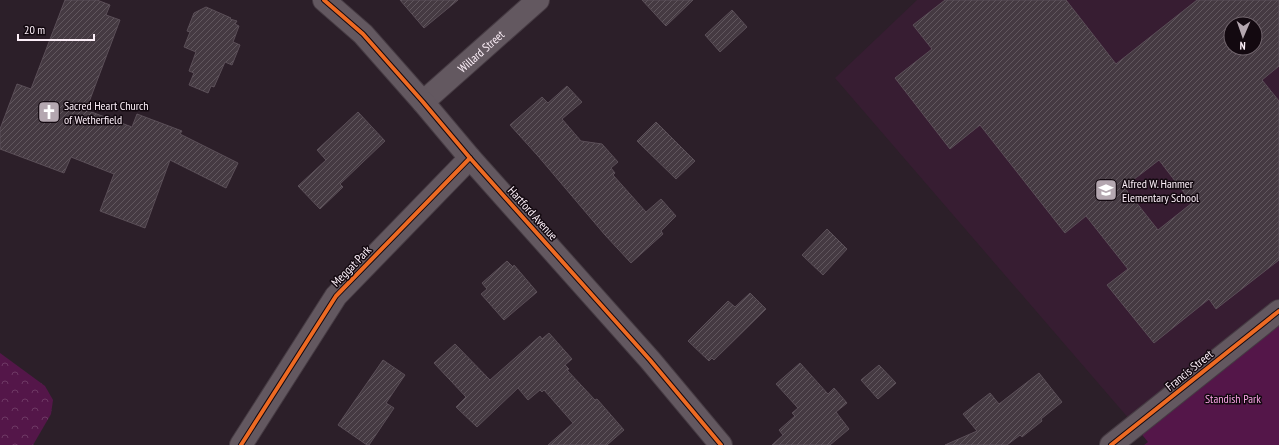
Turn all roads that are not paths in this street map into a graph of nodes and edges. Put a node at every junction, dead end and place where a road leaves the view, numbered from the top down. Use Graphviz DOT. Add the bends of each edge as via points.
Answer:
graph roads {
  1 [pos="324,0"];
  2 [pos="538,0"];
  3 [pos="423,102"];
  4 [pos="470,158"];
  5 [pos="1279,311"];
  6 [pos="241,445"];
  7 [pos="721,445"];
  8 [pos="1111,445"];
  1 -- 3 [label="street, Hartford Avenue" via="363,34"];
  2 -- 3 [label="street, Willard Street"];
  3 -- 4 [label="street, Hartford Avenue"];
  4 -- 6 [label="street, Meggat Park" via="336,296"];
  4 -- 7 [label="street, Hartford Avenue" via="650,360"];
  5 -- 8 [label="street, Francis Street"];
}
